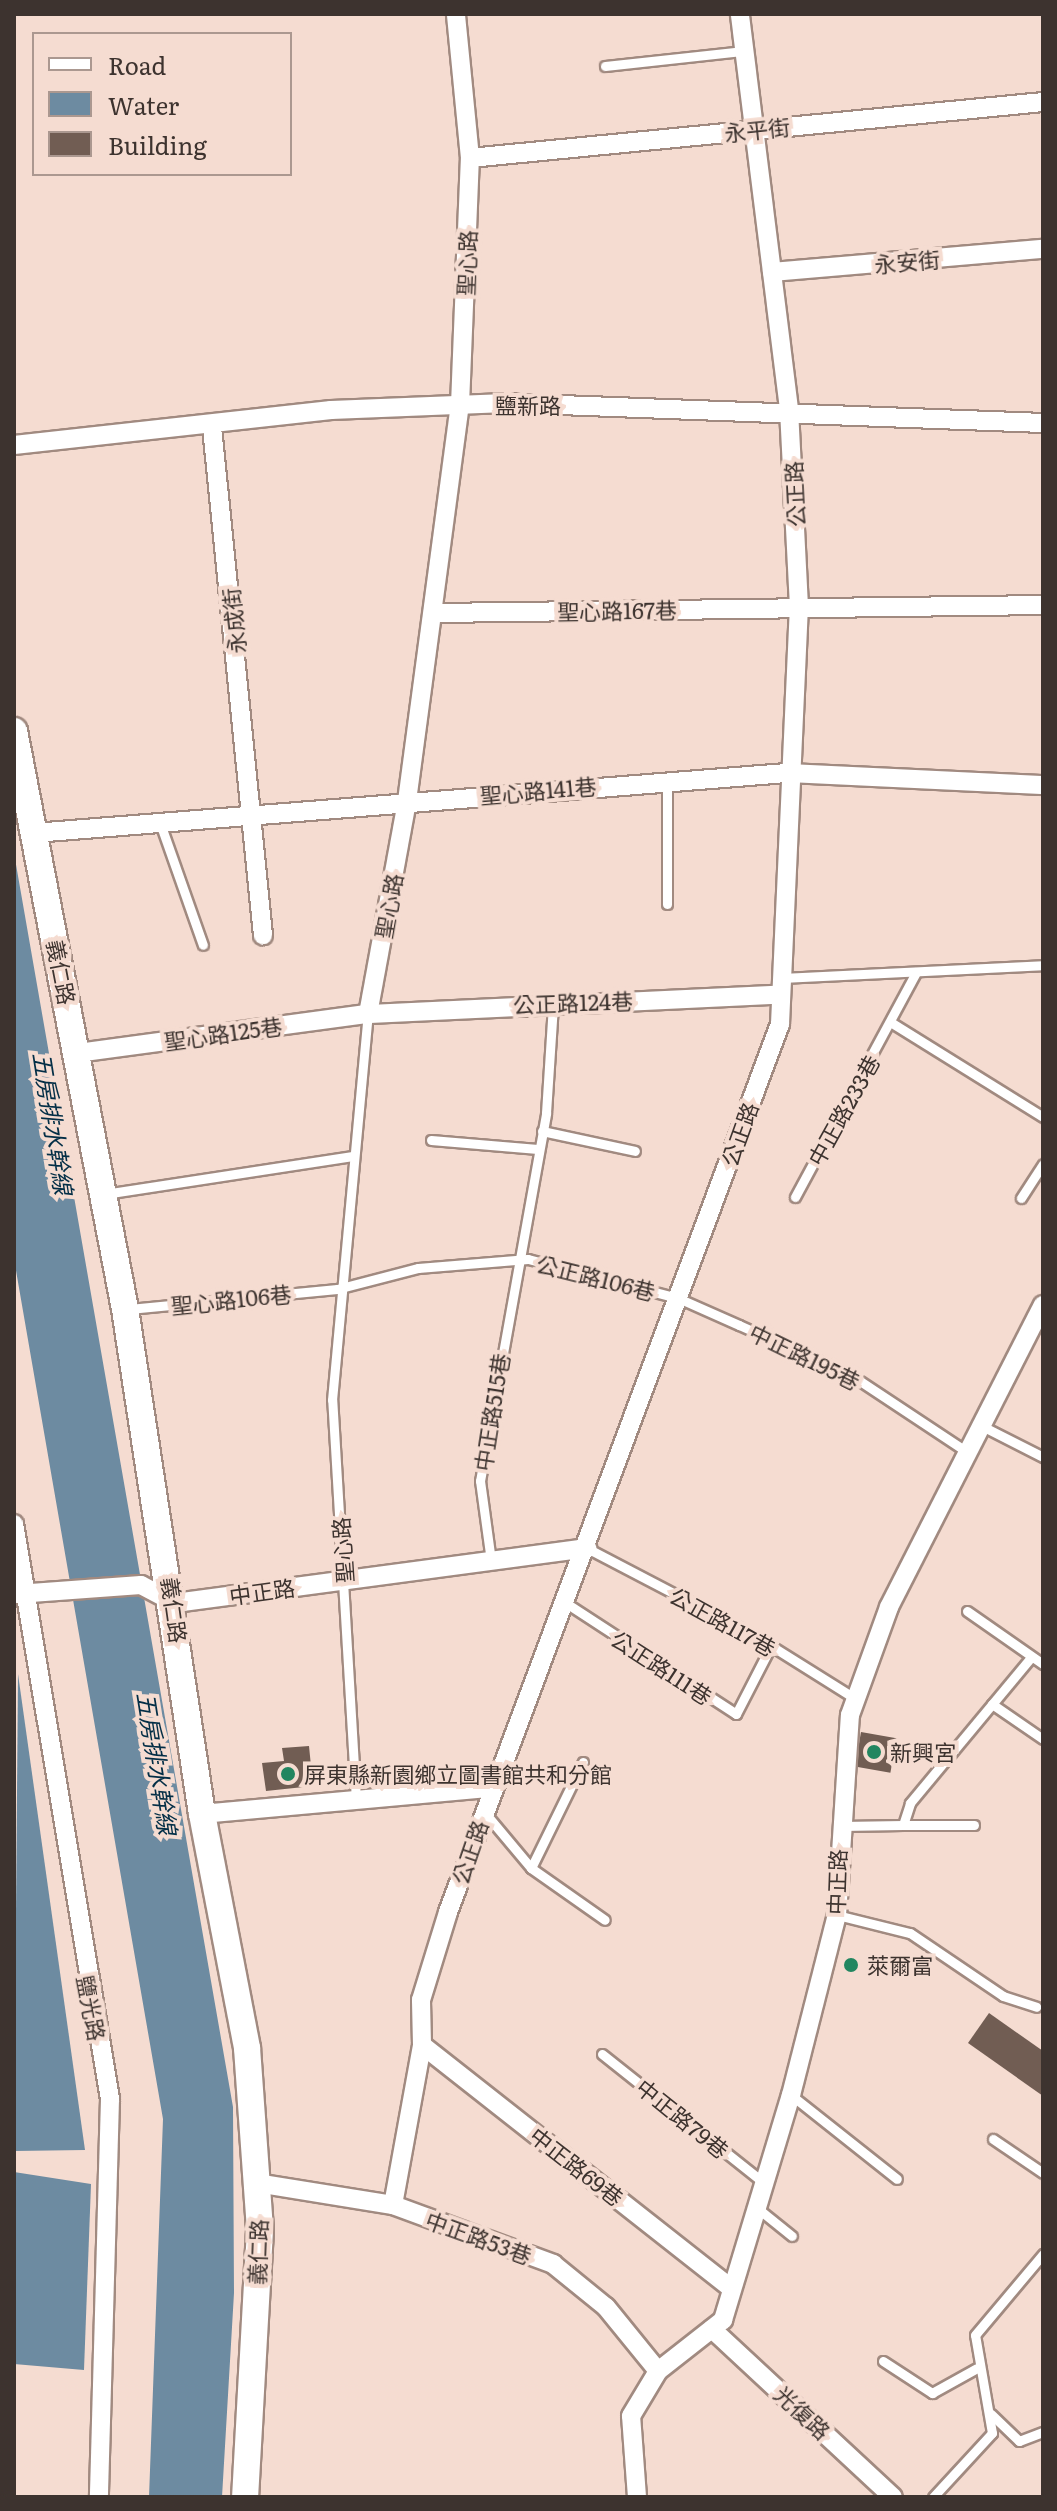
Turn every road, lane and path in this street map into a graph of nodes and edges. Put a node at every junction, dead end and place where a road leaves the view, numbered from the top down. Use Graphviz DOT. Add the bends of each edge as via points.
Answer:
graph roads {
  1 [pos="456,14"];
  2 [pos="740,14"];
  3 [pos="744,51"];
  4 [pos="605,66"];
  5 [pos="1043,102"];
  6 [pos="754,129"];
  7 [pos="470,158"];
  8 [pos="1043,249"];
  9 [pos="772,272"];
  10 [pos="460,405"];
  11 [pos="789,409"];
  12 [pos="1043,423"];
  13 [pos="212,427"];
  14 [pos="14,445"];
  15 [pos="1043,605"];
  16 [pos="799,607"];
  17 [pos="435,613"];
  18 [pos="14,731"];
  19 [pos="787,773"];
  20 [pos="667,779"];
  21 [pos="1043,785"];
  22 [pos="407,801"];
  23 [pos="253,815"];
  24 [pos="160,823"];
  25 [pos="34,833"];
  26 [pos="667,904"];
  27 [pos="263,935"];
  28 [pos="203,945"];
  29 [pos="1043,965"];
  30 [pos="916,972"];
  31 [pos="779,987"];
  32 [pos="553,1001"];
  33 [pos="368,1014"];
  34 [pos="892,1023"];
  35 [pos="78,1053"];
  36 [pos="1043,1117"];
  37 [pos="542,1131"];
  38 [pos="431,1140"];
  39 [pos="538,1149"];
  40 [pos="635,1151"];
  41 [pos="353,1156"];
  42 [pos="1043,1164"];
  43 [pos="101,1195"];
  44 [pos="795,1197"];
  45 [pos="1021,1198"];
  46 [pos="514,1263"];
  47 [pos="337,1289"];
  48 [pos="678,1298"];
  49 [pos="1043,1305"];
  50 [pos="125,1309"];
  51 [pos="980,1425"];
  52 [pos="966,1451"];
  53 [pos="1043,1457"];
  54 [pos="14,1524"];
  55 [pos="587,1548"];
  56 [pos="491,1561"];
  57 [pos="344,1580"];
  58 [pos="20,1594"];
  59 [pos="175,1603"];
  60 [pos="566,1603"];
  61 [pos="967,1611"];
  62 [pos="771,1646"];
  63 [pos="1031,1657"];
  64 [pos="1043,1664"];
  65 [pos="856,1699"];
  66 [pos="992,1704"];
  67 [pos="1043,1739"];
  68 [pos="583,1762"];
  69 [pos="490,1788"];
  70 [pos="356,1800"];
  71 [pos="483,1810"];
  72 [pos="202,1814"];
  73 [pos="903,1825"];
  74 [pos="974,1825"];
  75 [pos="838,1826"];
  76 [pos="531,1868"];
  77 [pos="837,1915"];
  78 [pos="605,1920"];
  79 [pos="1036,2007"];
  80 [pos="422,2045"];
  81 [pos="602,2054"];
  82 [pos="791,2095"];
  83 [pos="993,2139"];
  84 [pos="1043,2173"];
  85 [pos="897,2179"];
  86 [pos="257,2183"];
  87 [pos="764,2183"];
  88 [pos="393,2205"];
  89 [pos="756,2207"];
  90 [pos="792,2236"];
  91 [pos="1043,2254"];
  92 [pos="731,2288"];
  93 [pos="712,2329"];
  94 [pos="883,2361"];
  95 [pos="977,2368"];
  96 [pos="658,2371"];
  97 [pos="991,2414"];
  98 [pos="1043,2432"];
  99 [pos="99,2497"];
  100 [pos="245,2497"];
  101 [pos="637,2497"];
  102 [pos="893,2497"];
  103 [pos="933,2497"];
  1 -- 7 [label="street, 聖心路"];
  2 -- 3 [label="street, 公正路"];
  3 -- 4 [label="lane"];
  3 -- 6 [label="street, 公正路"];
  5 -- 6 [label="street, 永平街"];
  6 -- 7 [label="street, 永平街"];
  6 -- 9 [label="street, 公正路"];
  7 -- 10 [label="street, 聖心路"];
  8 -- 9 [label="street, 永安街"];
  9 -- 11 [label="street, 公正路"];
  10 -- 11 [label="street, 鹽新路"];
  10 -- 13 [label="street, 鹽新路" via="331,410"];
  10 -- 17 [label="street, 聖心路"];
  11 -- 12 [label="street, 鹽新路"];
  11 -- 16 [label="street, 公正路"];
  13 -- 14 [label="street, 鹽新路"];
  13 -- 23 [label="street, 永成街"];
  15 -- 16 [label="street, 聖心路167巷"];
  16 -- 17 [label="street, 聖心路167巷"];
  16 -- 19 [label="street, 公正路"];
  17 -- 22 [label="street, 聖心路"];
  18 -- 25 [label="street, 義仁路"];
  19 -- 20 [label="street, 聖心路141巷"];
  19 -- 21 [label="street, 聖心路141巷"];
  19 -- 31 [label="street, 公正路"];
  20 -- 22 [label="street, 聖心路141巷"];
  20 -- 26 [label="lane"];
  22 -- 23 [label="street, 聖心路141巷"];
  22 -- 33 [label="street, 聖心路"];
  23 -- 24 [label="street, 聖心路141巷"];
  23 -- 27 [label="street, 永成街"];
  24 -- 25 [label="street, 聖心路141巷"];
  24 -- 28 [label="lane"];
  25 -- 35 [label="street, 義仁路"];
  29 -- 30 [label="lane"];
  30 -- 31 [label="lane"];
  30 -- 34 [label="lane, 中正路233巷"];
  31 -- 32 [label="street, 公正路124巷"];
  31 -- 48 [label="street, 公正路" via="780,1024"];
  32 -- 33 [label="street, 公正路124巷"];
  32 -- 37 [label="lane, 中正路515巷"];
  33 -- 35 [label="street, 聖心路125巷"];
  33 -- 41 [label="lane, 聖心路"];
  34 -- 36 [label="lane"];
  34 -- 44 [label="lane, 中正路233巷"];
  35 -- 43 [label="street, 義仁路"];
  37 -- 39 [label="lane, 中正路515巷"];
  37 -- 40 [label="lane"];
  38 -- 39 [label="lane"];
  39 -- 46 [label="lane, 中正路515巷"];
  41 -- 43 [label="lane"];
  41 -- 47 [label="lane, 聖心路"];
  42 -- 45 [label="lane"];
  43 -- 50 [label="street, 義仁路"];
  46 -- 47 [label="lane, 公正路106巷" via="418,1268"];
  46 -- 48 [label="lane, 公正路106巷" via="528,1259"];
  46 -- 56 [label="lane, 中正路515巷" via="480,1481"];
  47 -- 50 [label="lane, 聖心路106巷"];
  47 -- 57 [label="lane, 聖心路" via="332,1400"];
  48 -- 52 [label="lane, 中正路195巷" via="851,1375"];
  48 -- 55 [label="street, 公正路"];
  49 -- 51 [label="street, 中正路"];
  50 -- 59 [label="street, 義仁路"];
  51 -- 52 [label="street, 中正路"];
  51 -- 53 [label="lane"];
  52 -- 65 [label="street, 中正路" via="889,1607"];
  54 -- 58 [label="street, 鹽光路"];
  55 -- 56 [label="street, 中正路"];
  55 -- 60 [label="street, 公正路"];
  55 -- 62 [label="lane, 公正路117巷"];
  56 -- 57 [label="street, 中正路"];
  57 -- 59 [label="street, 中正路"];
  57 -- 70 [label="lane, 聖心路"];
  58 -- 59 [label="street" via="52,1597 141,1585"];
  58 -- 99 [label="street, 鹽光路" via="110,2099"];
  59 -- 72 [label="street, 義仁路"];
  60 -- 62 [label="lane, 公正路111巷" via="736,1714"];
  60 -- 69 [label="street, 公正路"];
  61 -- 63 [label="lane"];
  62 -- 65 [label="lane, 公正路117巷"];
  63 -- 64 [label="lane"];
  63 -- 66 [label="lane"];
  65 -- 75 [label="street, 中正路"];
  66 -- 67 [label="lane"];
  66 -- 73 [label="lane" via="910,1803"];
  68 -- 76 [label="lane"];
  69 -- 70 [label="street"];
  69 -- 71 [label="street, 公正路"];
  70 -- 72 [label="street"];
  71 -- 76 [label="lane"];
  71 -- 80 [label="street, 公正路" via="421,2000"];
  72 -- 86 [label="street, 義仁路" via="239,1992"];
  73 -- 74 [label="lane"];
  73 -- 75 [label="lane"];
  75 -- 77 [label="street, 中正路"];
  76 -- 78 [label="lane"];
  77 -- 79 [label="lane" via="910,1933 1003,1996"];
  77 -- 82 [label="street, 中正路"];
  80 -- 88 [label="street, 公正路"];
  80 -- 92 [label="street, 中正路69巷"];
  81 -- 87 [label="lane, 中正路79巷"];
  82 -- 85 [label="lane"];
  82 -- 87 [label="street, 中正路"];
  83 -- 84 [label="lane"];
  86 -- 88 [label="street, 中正路53巷"];
  86 -- 100 [label="street, 義仁路"];
  87 -- 89 [label="street, 中正路"];
  88 -- 96 [label="street, 中正路53巷" via="553,2264 606,2307"];
  89 -- 90 [label="lane"];
  89 -- 92 [label="street, 中正路"];
  91 -- 95 [label="lane" via="975,2335"];
  92 -- 93 [label="street, 中正路" via="723,2320"];
  93 -- 96 [label="street, 中正路"];
  93 -- 102 [label="street, 光復路"];
  94 -- 95 [label="lane" via="932,2393"];
  95 -- 97 [label="lane"];
  96 -- 101 [label="street, 中正路" via="631,2416"];
  97 -- 98 [label="lane" via="1019,2441"];
  97 -- 103 [label="lane" via="985,2446"];
}
